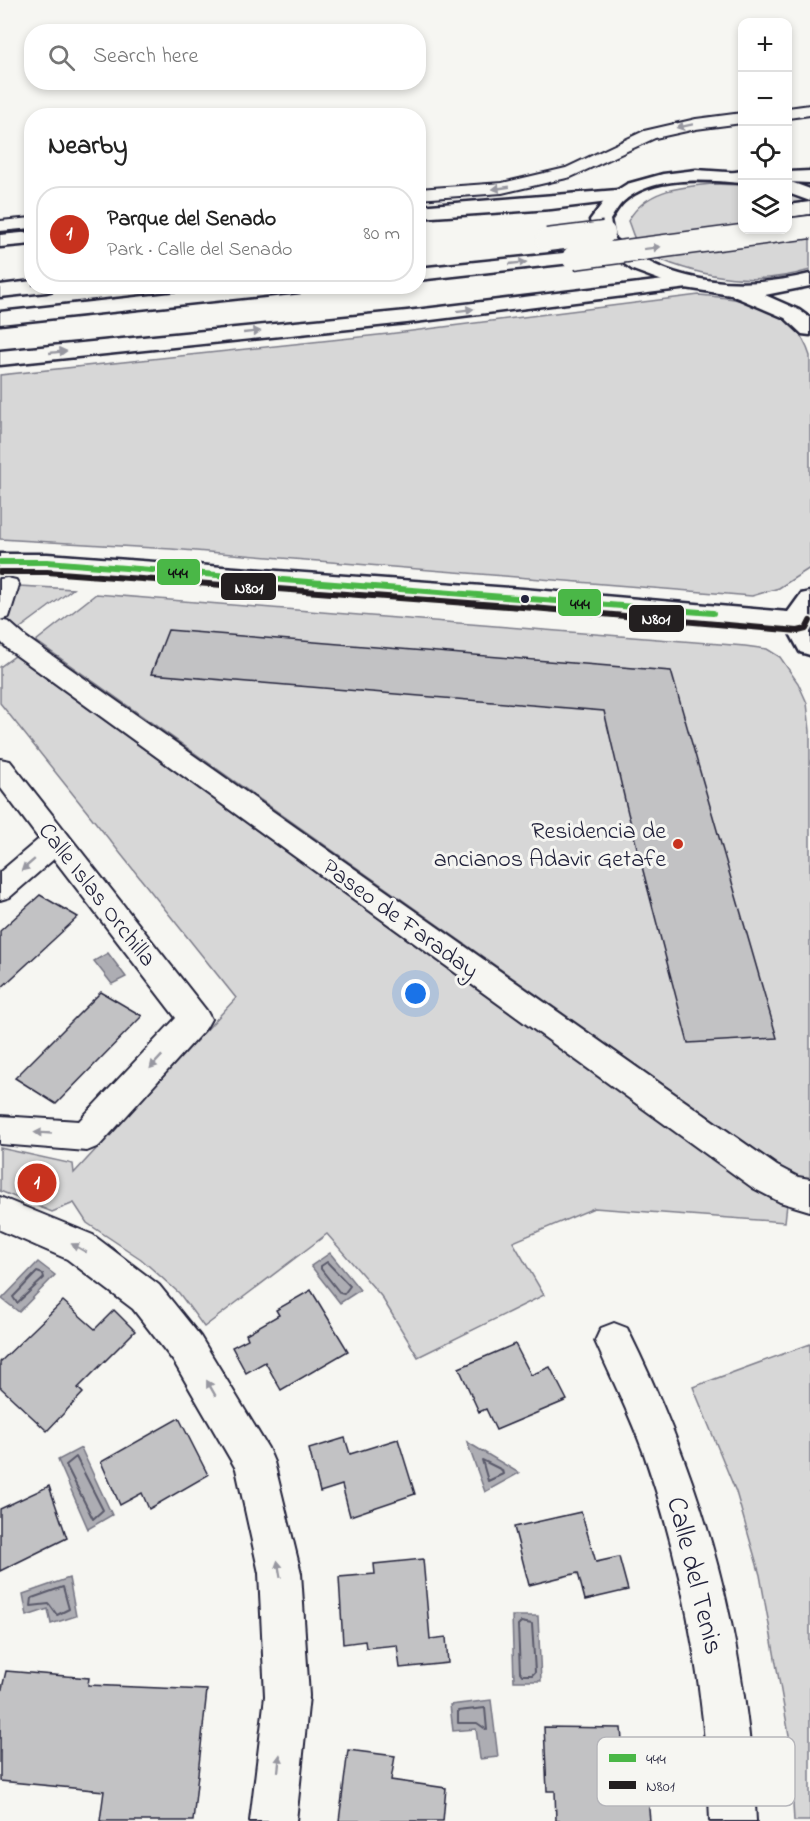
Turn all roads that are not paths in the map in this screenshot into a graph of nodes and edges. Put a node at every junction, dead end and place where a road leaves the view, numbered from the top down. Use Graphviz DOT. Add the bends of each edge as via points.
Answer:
graph roads {
  1 [pos="810,110"];
  2 [pos="792,112"];
  3 [pos="738,119"];
  4 [pos="738,177"];
  5 [pos="792,177"];
  6 [pos="810,177"];
  7 [pos="792,188"];
  8 [pos="426,193"];
  9 [pos="810,195"];
  10 [pos="618,196"];
  11 [pos="810,208"];
  12 [pos="792,210"];
  13 [pos="426,211"];
  14 [pos="24,224"];
  15 [pos="0,226"];
  16 [pos="810,227"];
  17 [pos="627,230"];
  18 [pos="24,238"];
  19 [pos="0,240"];
  20 [pos="524,242"];
  21 [pos="426,273"];
  22 [pos="810,280"];
  23 [pos="689,283"];
  24 [pos="24,288"];
  25 [pos="732,289"];
  26 [pos="0,291"];
  27 [pos="224,294"];
  28 [pos="0,318"];
  29 [pos="810,329"];
  30 [pos="0,358"];
  31 [pos="4,574"];
  32 [pos="804,610"];
  33 [pos="0,612"];
  34 [pos="0,628"];
  35 [pos="810,646"];
  36 [pos="0,768"];
  37 [pos="56,841"];
  38 [pos="0,890"];
  39 [pos="0,1130"];
  40 [pos="810,1195"];
  41 [pos="0,1212"];
  42 [pos="614,1341"];
  43 [pos="729,1737"];
  44 [pos="273,1821"];
  1 -- 2 [label="street"];
  3 -- 8 [label="street, one-way" via="650,134 571,172 502,188"];
  4 -- 10 [label="main road" via="689,176 647,183"];
  5 -- 6 [label="main road"];
  7 -- 9 [label="main road"];
  10 -- 13 [label="main road"];
  10 -- 23 [label="main road" via="600,220 605,241 637,266"];
  11 -- 12 [label="main road"];
  14 -- 15 [label="street"];
  21 -- 16 [label="main road, one-way, bridge"];
  17 -- 20 [label="main road, bridge"];
  18 -- 19 [label="main road"];
  22 -- 25 [label="main road" via="770,288"];
  23 -- 25 [label="main road"];
  30 -- 23 [label="main road, one-way"];
  24 -- 26 [label="main road"];
  25 -- 29 [label="main road" via="792,314"];
  27 -- 28 [label="main road"];
  31 -- 32 [label="main road" via="47,562 500,595"];
  31 -- 33 [label="street"];
  32 -- 35 [label="main road" via="801,634"];
  34 -- 40 [label="street, Paseo de Faraday" via="765,1177"];
  36 -- 37 [label="street, Calle Islas Orchilla"];
  37 -- 38 [label="street, one-way"];
  37 -- 39 [label="street, Calle Islas Orchilla, one-way" via="195,1019 87,1136"];
  44 -- 41 [label="street, one-way" via="287,1695 280,1573 254,1462 187,1349 146,1297 80,1247"];
  42 -- 43 [label="street, Calle del Tenis" via="654,1424 690,1532 719,1662"];
}
